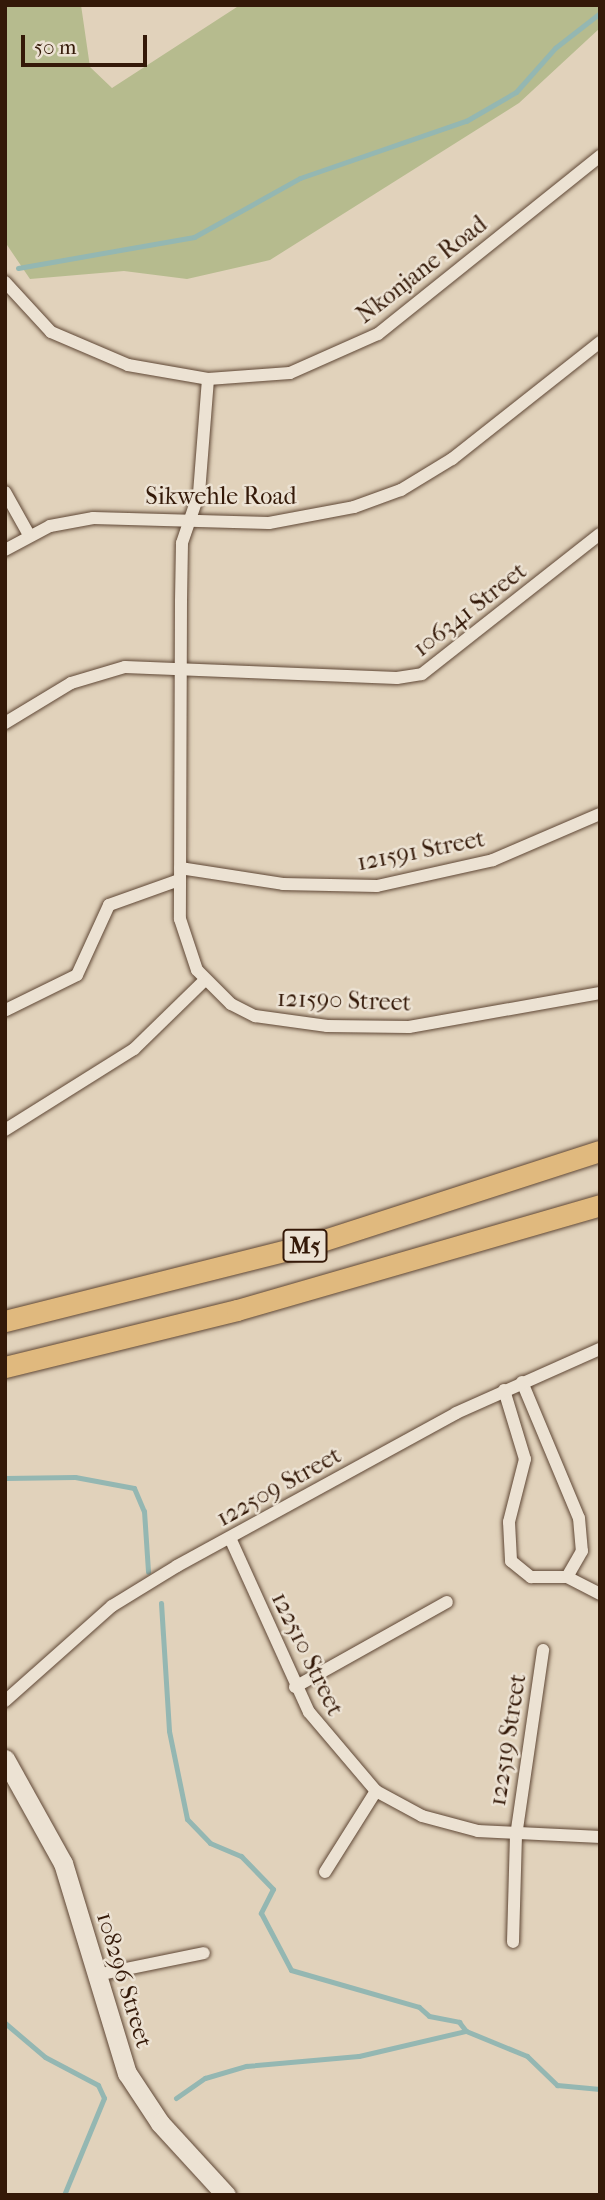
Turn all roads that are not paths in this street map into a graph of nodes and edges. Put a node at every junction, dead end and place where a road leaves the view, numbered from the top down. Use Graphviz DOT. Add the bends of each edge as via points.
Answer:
graph roads {
  1 [pos="600,156"];
  2 [pos="5,282"];
  3 [pos="600,342"];
  4 [pos="208,379"];
  5 [pos="5,492"];
  6 [pos="188,519"];
  7 [pos="600,534"];
  8 [pos="29,535"];
  9 [pos="5,550"];
  10 [pos="184,668"];
  11 [pos="5,723"];
  12 [pos="600,814"];
  13 [pos="180,874"];
  14 [pos="205,981"];
  15 [pos="600,993"];
  16 [pos="6,1010"];
  17 [pos="5,1130"];
  18 [pos="600,1151"];
  19 [pos="600,1205"];
  20 [pos="5,1321"];
  21 [pos="600,1349"];
  22 [pos="5,1367"];
  23 [pos="522,1382"];
  24 [pos="504,1390"];
  25 [pos="230,1538"];
  26 [pos="567,1577"];
  27 [pos="600,1594"];
  28 [pos="447,1602"];
  29 [pos="542,1650"];
  30 [pos="295,1687"];
  31 [pos="5,1701"];
  32 [pos="5,1759"];
  33 [pos="376,1791"];
  34 [pos="516,1836"];
  35 [pos="600,1837"];
  36 [pos="324,1872"];
  37 [pos="513,1942"];
  38 [pos="204,1953"];
  39 [pos="97,1976"];
  40 [pos="226,2195"];
  1 -- 4 [label="street, Nkonjane Road" via="378,334 290,373"];
  2 -- 4 [label="street, Nkonjane Road" via="29,313 83,350"];
  3 -- 6 [label="street, Sikwehle Road" via="452,459 401,490 296,521"];
  4 -- 6 [label="street" via="199,493"];
  5 -- 8 [label="street"];
  6 -- 8 [label="street, Sikwehle Road" via="93,518"];
  6 -- 10 [label="street" via="182,543"];
  7 -- 10 [label="street, 106341 Street" via="422,674 397,678"];
  8 -- 9 [label="street, Sikwehle Road"];
  10 -- 11 [label="street, 106341 Street" via="125,667 85,677"];
  10 -- 13 [label="street, 121590 Street"];
  12 -- 13 [label="street, 121591 Street" via="583,826 453,872 377,886 283,884"];
  13 -- 14 [label="street, 121590 Street" via="186,944"];
  13 -- 16 [label="street" via="109,905 77,975"];
  14 -- 15 [label="street, 121590 Street" via="255,1017 327,1026 409,1027"];
  14 -- 17 [label="street" via="134,1049"];
  18 -- 20 [label="main road, M5" via="315,1243"];
  19 -- 22 [label="main road, M5" via="237,1310"];
  21 -- 23 [label="street, 122509 Street"];
  23 -- 24 [label="street, 122509 Street"];
  23 -- 26 [label="street" via="579,1517 582,1550"];
  24 -- 25 [label="street, 122509 Street"];
  24 -- 26 [label="street" via="525,1459 509,1522 512,1561 531,1577"];
  25 -- 30 [label="street, 122510 Street"];
  25 -- 31 [label="street, 122509 Street" via="112,1606"];
  26 -- 27 [label="street"];
  28 -- 30 [label="street"];
  29 -- 34 [label="street, 122519 Street"];
  30 -- 33 [label="street, 122510 Street" via="329,1743"];
  32 -- 39 [label="street, 108296 Street" via="55,1846"];
  33 -- 34 [label="street, 122510 Street" via="448,1825"];
  33 -- 36 [label="street"];
  34 -- 35 [label="street, 122510 Street"];
  34 -- 37 [label="street, 122519 Street"];
  38 -- 39 [label="street"];
  39 -- 40 [label="street, 108296 Street" via="138,2093"];
}
